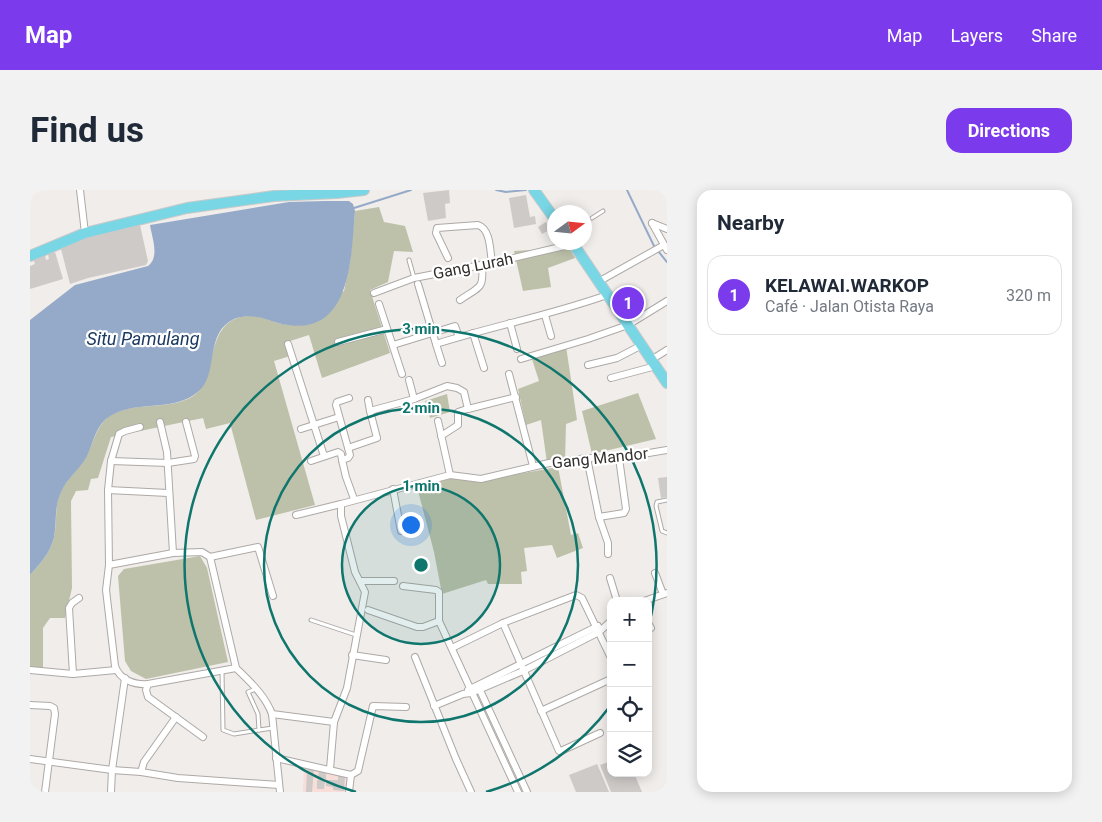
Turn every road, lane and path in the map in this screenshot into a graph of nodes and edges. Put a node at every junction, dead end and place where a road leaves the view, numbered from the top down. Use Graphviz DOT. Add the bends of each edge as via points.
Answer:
graph roads {
  1 [pos="80,190"];
  2 [pos="364,190"];
  3 [pos="535,191"];
  4 [pos="334,192"];
  5 [pos="547,208"];
  6 [pos="603,211"];
  7 [pos="592,218"];
  8 [pos="667,229"];
  9 [pos="85,233"];
  10 [pos="662,248"];
  11 [pos="547,249"];
  12 [pos="577,250"];
  13 [pos="30,256"];
  14 [pos="448,258"];
  15 [pos="409,260"];
  16 [pos="492,263"];
  17 [pos="482,264"];
  18 [pos="416,281"];
  19 [pos="598,282"];
  20 [pos="374,293"];
  21 [pos="607,295"];
  22 [pos="460,300"];
  23 [pos="667,301"];
  24 [pos="380,304"];
  25 [pos="545,315"];
  26 [pos="510,323"];
  27 [pos="628,325"];
  28 [pos="388,329"];
  29 [pos="433,332"];
  30 [pos="473,333"];
  31 [pos="551,336"];
  32 [pos="459,337"];
  33 [pos="338,342"];
  34 [pos="288,344"];
  35 [pos="436,344"];
  36 [pos="642,345"];
  37 [pos="393,346"];
  38 [pos="517,349"];
  39 [pos="667,350"];
  40 [pos="521,359"];
  41 [pos="442,363"];
  42 [pos="654,363"];
  43 [pos="588,364"];
  44 [pos="484,368"];
  45 [pos="402,374"];
  46 [pos="509,374"];
  47 [pos="612,378"];
  48 [pos="409,380"];
  49 [pos="667,383"];
  50 [pos="516,397"];
  51 [pos="348,398"];
  52 [pos="414,399"];
  53 [pos="368,400"];
  54 [pos="467,409"];
  55 [pos="370,411"];
  56 [pos="336,418"];
  57 [pos="438,421"];
  58 [pos="160,422"];
  59 [pos="186,422"];
  60 [pos="315,424"];
  61 [pos="140,427"];
  62 [pos="301,428"];
  63 [pos="441,436"];
  64 [pos="348,448"];
  65 [pos="667,450"];
  66 [pos="324,456"];
  67 [pos="587,458"];
  68 [pos="619,458"];
  69 [pos="342,460"];
  70 [pos="112,461"];
  71 [pos="311,461"];
  72 [pos="168,463"];
  73 [pos="533,466"];
  74 [pos="450,475"];
  75 [pos="393,489"];
  76 [pos="108,490"];
  77 [pos="168,492"];
  78 [pos="354,499"];
  79 [pos="667,500"];
  80 [pos="341,504"];
  81 [pos="296,515"];
  82 [pos="599,516"];
  83 [pos="402,531"];
  84 [pos="667,533"];
  85 [pos="173,553"];
  86 [pos="608,554"];
  87 [pos="210,557"];
  88 [pos="109,564"];
  89 [pos="655,573"];
  90 [pos="610,578"];
  91 [pos="360,581"];
  92 [pos="394,581"];
  93 [pos="403,586"];
  94 [pos="665,594"];
  95 [pos="273,596"];
  96 [pos="616,597"];
  97 [pos="79,598"];
  98 [pos="652,598"];
  99 [pos="368,610"];
  100 [pos="311,620"];
  101 [pos="439,621"];
  102 [pos="503,623"];
  103 [pos="607,624"];
  104 [pos="597,629"];
  105 [pos="356,635"];
  106 [pos="452,648"];
  107 [pos="607,650"];
  108 [pos="352,655"];
  109 [pos="415,657"];
  110 [pos="386,660"];
  111 [pos="236,668"];
  112 [pos="521,668"];
  113 [pos="30,670"];
  114 [pos="116,670"];
  115 [pos="222,671"];
  116 [pos="73,674"];
  117 [pos="125,678"];
  118 [pos="607,681"];
  119 [pos="148,684"];
  120 [pos="479,687"];
  121 [pos="257,689"];
  122 [pos="470,691"];
  123 [pos="30,705"];
  124 [pos="434,706"];
  125 [pos="406,707"];
  126 [pos="540,711"];
  127 [pos="272,714"];
  128 [pos="176,717"];
  129 [pos="334,722"];
  130 [pos="273,728"];
  131 [pos="259,730"];
  132 [pos="600,733"];
  133 [pos="203,737"];
  134 [pos="276,758"];
  135 [pos="30,759"];
  136 [pos="49,762"];
  137 [pos="330,769"];
  138 [pos="112,770"];
  139 [pos="141,772"];
  140 [pos="351,775"];
  141 [pos="279,789"];
  142 [pos="45,792"];
  143 [pos="112,792"];
  144 [pos="349,792"];
  145 [pos="471,792"];
  146 [pos="518,792"];
  147 [pos="527,792"];
  1 -- 9 [label="street"];
  2 -- 4 [label="main road"];
  3 -- 5 [label="main road"];
  4 -- 9 [label="main road" via="228,201"];
  6 -- 7 [label="lane"];
  8 -- 10 [label="street" via="652,222"];
  9 -- 13 [label="main road"];
  10 -- 19 [label="street"];
  11 -- 16 [label="street, Gang Lurah"];
  12 -- 19 [label="main road"];
  14 -- 16 [label="street" via="436,233 437,228 478,225 487,232"];
  15 -- 18 [label="lane"];
  16 -- 17 [label="street, Gang Lurah"];
  17 -- 18 [label="street, Gang Lurah"];
  17 -- 22 [label="street" via="482,285"];
  18 -- 20 [label="street, Gang Lurah"];
  18 -- 29 [label="street"];
  19 -- 21 [label="main road"];
  21 -- 25 [label="street"];
  21 -- 27 [label="main road"];
  23 -- 27 [label="street"];
  24 -- 28 [label="street"];
  25 -- 26 [label="street"];
  25 -- 31 [label="street"];
  26 -- 30 [label="street"];
  26 -- 38 [label="street"];
  27 -- 36 [label="main road"];
  27 -- 40 [label="street"];
  28 -- 33 [label="street"];
  28 -- 37 [label="street"];
  29 -- 32 [label="street" via="455,326"];
  29 -- 35 [label="street"];
  29 -- 37 [label="street"];
  30 -- 32 [label="street"];
  30 -- 44 [label="street"];
  32 -- 35 [label="street"];
  34 -- 60 [label="street"];
  35 -- 41 [label="street"];
  36 -- 42 [label="main road"];
  36 -- 43 [label="street" via="617,358"];
  37 -- 45 [label="street"];
  39 -- 42 [label="street"];
  42 -- 47 [label="street"];
  42 -- 49 [label="main road"];
  46 -- 50 [label="street"];
  48 -- 52 [label="street"];
  50 -- 54 [label="street"];
  50 -- 73 [label="street"];
  51 -- 64 [label="street" via="336,404"];
  52 -- 54 [label="street" via="453,386 466,395"];
  52 -- 55 [label="street"];
  53 -- 55 [label="street"];
  54 -- 63 [label="street" via="458,412 458,425"];
  55 -- 64 [label="street" via="377,438"];
  56 -- 60 [label="street"];
  57 -- 63 [label="street"];
  58 -- 72 [label="street"];
  59 -- 72 [label="street" via="195,458"];
  60 -- 62 [label="street"];
  60 -- 66 [label="street"];
  61 -- 70 [label="street" via="119,434"];
  63 -- 74 [label="street"];
  64 -- 69 [label="street" via="349,457"];
  65 -- 68 [label="street, Gang Mandor"];
  66 -- 69 [label="street" via="338,452"];
  66 -- 71 [label="street"];
  67 -- 68 [label="street, Gang Mandor"];
  67 -- 73 [label="street, Gang Mandor"];
  67 -- 82 [label="street"];
  68 -- 82 [label="street" via="626,509 624,513"];
  69 -- 78 [label="street"];
  70 -- 72 [label="street"];
  70 -- 76 [label="street"];
  72 -- 77 [label="street"];
  73 -- 74 [label="street, Gang Mandor" via="481,479"];
  74 -- 75 [label="street"];
  75 -- 78 [label="street"];
  75 -- 83 [label="street"];
  76 -- 77 [label="street"];
  76 -- 88 [label="street"];
  77 -- 85 [label="street"];
  78 -- 80 [label="street"];
  79 -- 84 [label="lane" via="657,502 656,506 662,530"];
  80 -- 81 [label="street"];
  80 -- 91 [label="street" via="347,542"];
  82 -- 86 [label="street" via="608,543"];
  85 -- 87 [label="street" via="202,552"];
  85 -- 88 [label="street"];
  87 -- 95 [label="street" via="258,547"];
  87 -- 111 [label="street"];
  88 -- 114 [label="street" via="106,590"];
  89 -- 94 [label="street"];
  90 -- 96 [label="street"];
  91 -- 92 [label="street"];
  91 -- 105 [label="street" via="365,592"];
  93 -- 101 [label="street" via="436,590"];
  94 -- 98 [label="street"];
  97 -- 116 [label="street" via="69,608"];
  99 -- 101 [label="street" via="417,627"];
  100 -- 105 [label="lane"];
  101 -- 106 [label="street"];
  102 -- 104 [label="street" via="576,595 582,598"];
  102 -- 106 [label="street"];
  102 -- 112 [label="street"];
  103 -- 104 [label="street"];
  104 -- 107 [label="street"];
  104 -- 112 [label="street"];
  105 -- 108 [label="street"];
  106 -- 122 [label="street"];
  108 -- 110 [label="street"];
  108 -- 129 [label="street" via="347,688"];
  109 -- 124 [label="street"];
  111 -- 115 [label="street"];
  111 -- 121 [label="street"];
  112 -- 120 [label="street"];
  112 -- 126 [label="street"];
  113 -- 116 [label="street"];
  114 -- 116 [label="street"];
  114 -- 117 [label="street"];
  115 -- 119 [label="street"];
  115 -- 131 [label="lane" via="223,730 234,734"];
  117 -- 119 [label="street" via="133,683"];
  117 -- 138 [label="street"];
  118 -- 126 [label="street"];
  119 -- 128 [label="street" via="148,697"];
  120 -- 122 [label="street"];
  120 -- 147 [label="street"];
  121 -- 127 [label="street"];
  121 -- 131 [label="lane" via="248,692 258,714"];
  122 -- 124 [label="street"];
  122 -- 146 [label="street"];
  123 -- 136 [label="street" via="54,708"];
  124 -- 145 [label="street"];
  125 -- 140 [label="street" via="372,707 358,771"];
  126 -- 132 [label="street" via="559,751"];
  127 -- 129 [label="street"];
  127 -- 130 [label="street"];
  128 -- 133 [label="street"];
  128 -- 139 [label="street" via="144,762"];
  129 -- 137 [label="street"];
  130 -- 131 [label="lane"];
  130 -- 134 [label="street"];
  134 -- 137 [label="street"];
  134 -- 141 [label="street"];
  135 -- 136 [label="street"];
  136 -- 138 [label="street"];
  136 -- 142 [label="street"];
  137 -- 140 [label="street"];
  138 -- 139 [label="street"];
  138 -- 143 [label="street"];
  139 -- 141 [label="street"];
  140 -- 144 [label="street"];
}
